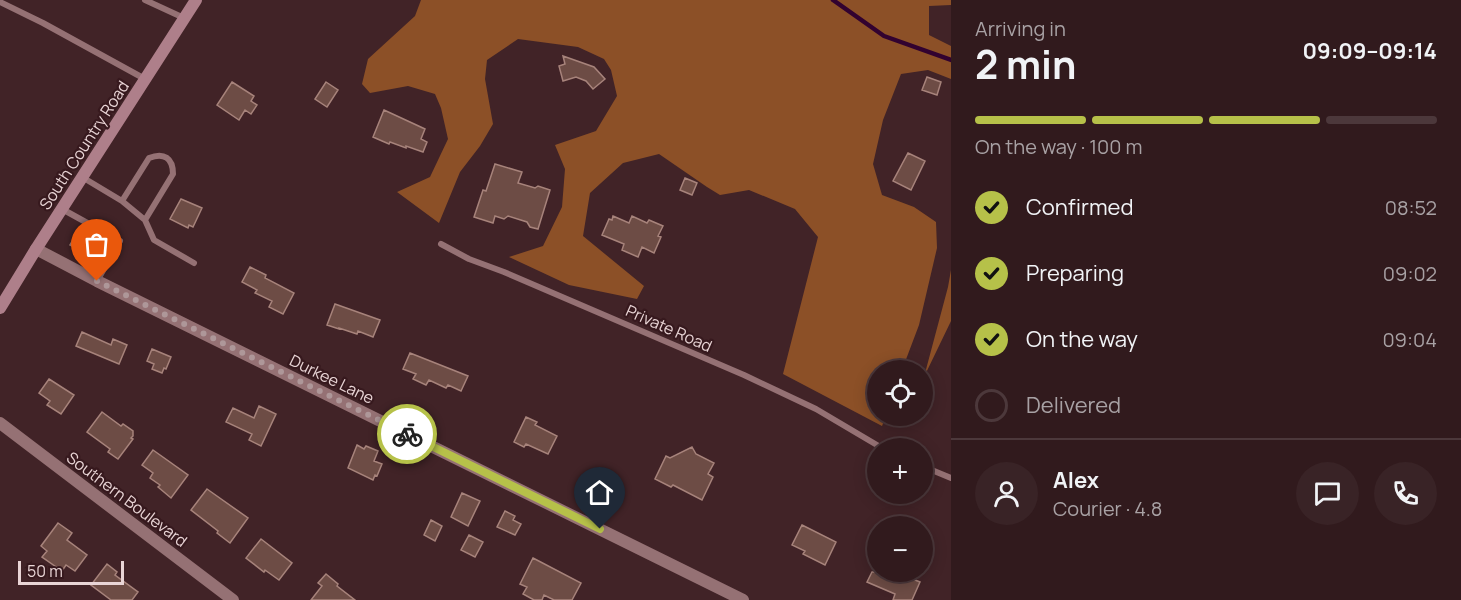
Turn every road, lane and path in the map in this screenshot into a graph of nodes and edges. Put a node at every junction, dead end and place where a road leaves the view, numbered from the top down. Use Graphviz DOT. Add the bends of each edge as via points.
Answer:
graph roads {
  1 [pos="145,0"];
  2 [pos="196,0"];
  3 [pos="0,2"];
  4 [pos="184,18"];
  5 [pos="146,80"];
  6 [pos="82,177"];
  7 [pos="122,201"];
  8 [pos="62,209"];
  9 [pos="145,219"];
  10 [pos="441,244"];
  11 [pos="36,249"];
  12 [pos="194,263"];
  13 [pos="97,281"];
  14 [pos="0,308"];
  15 [pos="0,423"];
  16 [pos="867,439"];
  17 [pos="933,471"];
  18 [pos="951,478"];
  19 [pos="233,600"];
  20 [pos="743,600"];
  1 -- 4 [label="lane"];
  2 -- 4 [label="main road, South Country Road"];
  3 -- 5 [label="lane"];
  4 -- 5 [label="main road, South Country Road"];
  5 -- 6 [label="main road, South Country Road"];
  6 -- 7 [label="lane"];
  6 -- 8 [label="main road, South Country Road"];
  7 -- 9 [label="lane"];
  7 -- 9 [label="lane" via="149,159 163,156 170,161 173,174"];
  8 -- 11 [label="main road, South Country Road"];
  8 -- 13 [label="lane" via="120,241"];
  9 -- 12 [label="lane" via="154,240"];
  10 -- 16 [label="lane, Private Road" via="744,375 816,409"];
  11 -- 13 [label="street, Durkee Lane"];
  11 -- 14 [label="main road, South Country Road"];
  13 -- 20 [label="street, Durkee Lane"];
  15 -- 19 [label="street, Southern Boulevard"];
  17 -- 18 [label="lane"];
}
